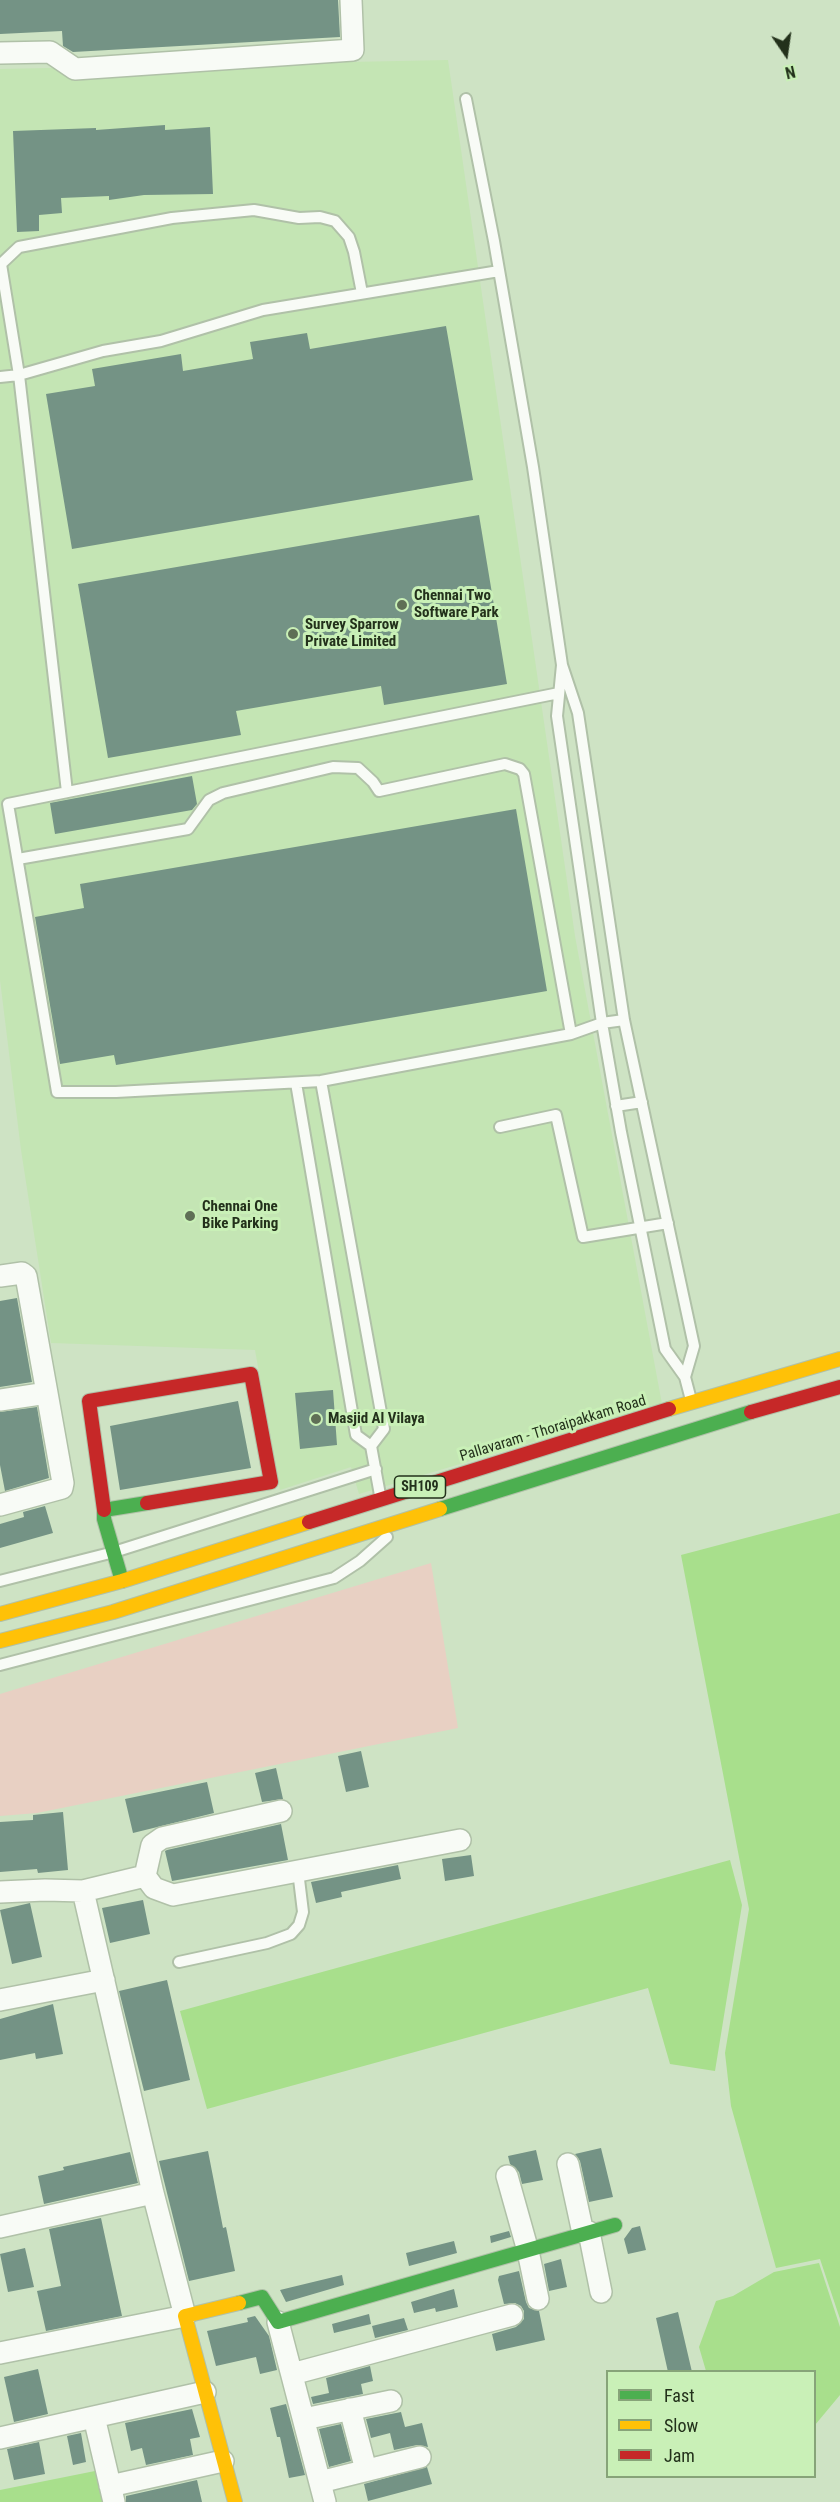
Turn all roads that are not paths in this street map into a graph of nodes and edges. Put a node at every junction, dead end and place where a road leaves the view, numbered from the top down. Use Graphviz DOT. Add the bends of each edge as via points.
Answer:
graph roads {
  1 [pos="351,0"];
  2 [pos="0,53"];
  3 [pos="466,99"];
  4 [pos="499,271"];
  5 [pos="362,293"];
  6 [pos="18,375"];
  7 [pos="0,376"];
  8 [pos="562,665"];
  9 [pos="559,693"];
  10 [pos="67,792"];
  11 [pos="18,859"];
  12 [pos="624,1020"];
  13 [pos="602,1023"];
  14 [pos="571,1034"];
  15 [pos="321,1082"];
  16 [pos="296,1083"];
  17 [pos="642,1102"];
  18 [pos="616,1106"];
  19 [pos="500,1126"];
  20 [pos="668,1223"];
  21 [pos="639,1228"];
  22 [pos="0,1276"];
  23 [pos="840,1359"];
  24 [pos="685,1377"];
  25 [pos="840,1387"];
  26 [pos="47,1393"];
  27 [pos="0,1400"];
  28 [pos="693,1415"];
  29 [pos="371,1446"];
  30 [pos="376,1469"];
  31 [pos="381,1499"];
  32 [pos="0,1505"];
  33 [pos="104,1510"];
  34 [pos="408,1519"];
  35 [pos="114,1552"];
  36 [pos="0,1581"];
  37 [pos="123,1581"];
  38 [pos="0,1614"];
  39 [pos="0,1641"];
  40 [pos="0,1665"];
  41 [pos="281,1811"];
  42 [pos="460,1840"];
  43 [pos="298,1871"];
  44 [pos="146,1876"];
  45 [pos="0,1892"];
  46 [pos="83,1892"];
  47 [pos="178,1962"];
  48 [pos="104,1980"];
  49 [pos="0,2000"];
  50 [pos="568,2164"];
  51 [pos="507,2176"];
  52 [pos="153,2193"];
  53 [pos="615,2225"];
  54 [pos="0,2228"];
  55 [pos="586,2232"];
  56 [pos="528,2251"];
  57 [pos="601,2292"];
  58 [pos="538,2299"];
  59 [pos="512,2315"];
  60 [pos="185,2316"];
  61 [pos="278,2322"];
  62 [pos="0,2350"];
  63 [pos="292,2374"];
  64 [pos="205,2392"];
  65 [pos="391,2401"];
  66 [pos="350,2409"];
  67 [pos="94,2417"];
  68 [pos="304,2419"];
  69 [pos="0,2438"];
  70 [pos="420,2457"];
  71 [pos="223,2461"];
  72 [pos="366,2470"];
  73 [pos="322,2492"];
  74 [pos="112,2494"];
  75 [pos="235,2502"];
  1 -- 2 [label="street" via="353,50 75,69 50,52"];
  3 -- 4 [label="lane"];
  4 -- 5 [label="lane"];
  4 -- 8 [label="lane"];
  5 -- 6 [label="lane" via="263,310 161,341 103,351"];
  5 -- 6 [label="lane" via="349,237 335,221 320,217 299,218 254,210 172,218 19,247 1,264"];
  6 -- 7 [label="lane"];
  6 -- 10 [label="lane"];
  8 -- 9 [label="lane"];
  8 -- 12 [label="lane" via="578,713"];
  9 -- 10 [label="lane"];
  9 -- 13 [label="lane" via="557,716"];
  10 -- 11 [label="lane" via="8,804"];
  11 -- 14 [label="lane" via="188,829 209,800 223,793 333,767 358,768 379,791 505,764 524,774"];
  11 -- 16 [label="lane" via="57,1092"];
  12 -- 13 [label="lane"];
  12 -- 17 [label="lane"];
  13 -- 14 [label="lane"];
  13 -- 18 [label="lane"];
  14 -- 15 [label="lane"];
  15 -- 16 [label="lane"];
  15 -- 29 [label="lane" via="384,1429"];
  16 -- 29 [label="lane" via="356,1435"];
  17 -- 18 [label="lane"];
  17 -- 20 [label="lane"];
  18 -- 21 [label="lane"];
  19 -- 21 [label="lane" via="556,1115 583,1237"];
  20 -- 21 [label="lane"];
  20 -- 24 [label="lane" via="694,1346"];
  21 -- 24 [label="lane" via="665,1349"];
  22 -- 26 [label="street" via="26,1276"];
  23 -- 28 [label="main road, Pallavaram - Thoraipakkam Road / SH109"];
  24 -- 28 [label="lane"];
  25 -- 28 [label="main road, Pallavaram - Thoraipakkam Road / SH109"];
  26 -- 27 [label="street"];
  26 -- 32 [label="street" via="62,1488"];
  28 -- 31 [label="main road, Pallavaram - Thoraipakkam Road / SH109"];
  28 -- 34 [label="main road, Pallavaram - Thoraipakkam Road / SH109"];
  29 -- 30 [label="lane"];
  30 -- 31 [label="lane"];
  30 -- 35 [label="lane"];
  31 -- 37 [label="main road, Pallavaram - Thoraipakkam Road / SH109"];
  33 -- 33 [label="main road" via="271,1482 251,1374 89,1401"];
  33 -- 35 [label="main road"];
  34 -- 39 [label="main road, Pallavaram - Thoraipakkam Road / SH109" via="113,1612"];
  34 -- 40 [label="lane" via="334,1578"];
  35 -- 36 [label="lane"];
  35 -- 37 [label="main road"];
  37 -- 38 [label="main road, Pallavaram - Thoraipakkam Road / SH109"];
  41 -- 44 [label="street" via="162,1838 152,1845"];
  42 -- 43 [label="street"];
  43 -- 44 [label="street" via="173,1895 154,1888"];
  43 -- 47 [label="lane" via="303,1912 291,1934"];
  44 -- 46 [label="street"];
  45 -- 46 [label="street"];
  46 -- 48 [label="street"];
  48 -- 49 [label="street"];
  48 -- 52 [label="street"];
  50 -- 55 [label="street"];
  51 -- 56 [label="street"];
  52 -- 54 [label="street"];
  52 -- 60 [label="street"];
  53 -- 55 [label="main road"];
  55 -- 56 [label="main road"];
  55 -- 57 [label="street"];
  56 -- 58 [label="street"];
  56 -- 61 [label="main road"];
  59 -- 63 [label="street"];
  60 -- 61 [label="main road" via="262,2297"];
  60 -- 62 [label="street"];
  60 -- 64 [label="main road"];
  61 -- 63 [label="street"];
  63 -- 68 [label="street"];
  64 -- 67 [label="street"];
  64 -- 71 [label="main road"];
  65 -- 66 [label="street"];
  66 -- 68 [label="street"];
  66 -- 72 [label="street"];
  67 -- 69 [label="street"];
  67 -- 74 [label="street"];
  68 -- 73 [label="street"];
  70 -- 72 [label="street"];
  71 -- 74 [label="street"];
  71 -- 75 [label="main road"];
  72 -- 73 [label="street"];
}
